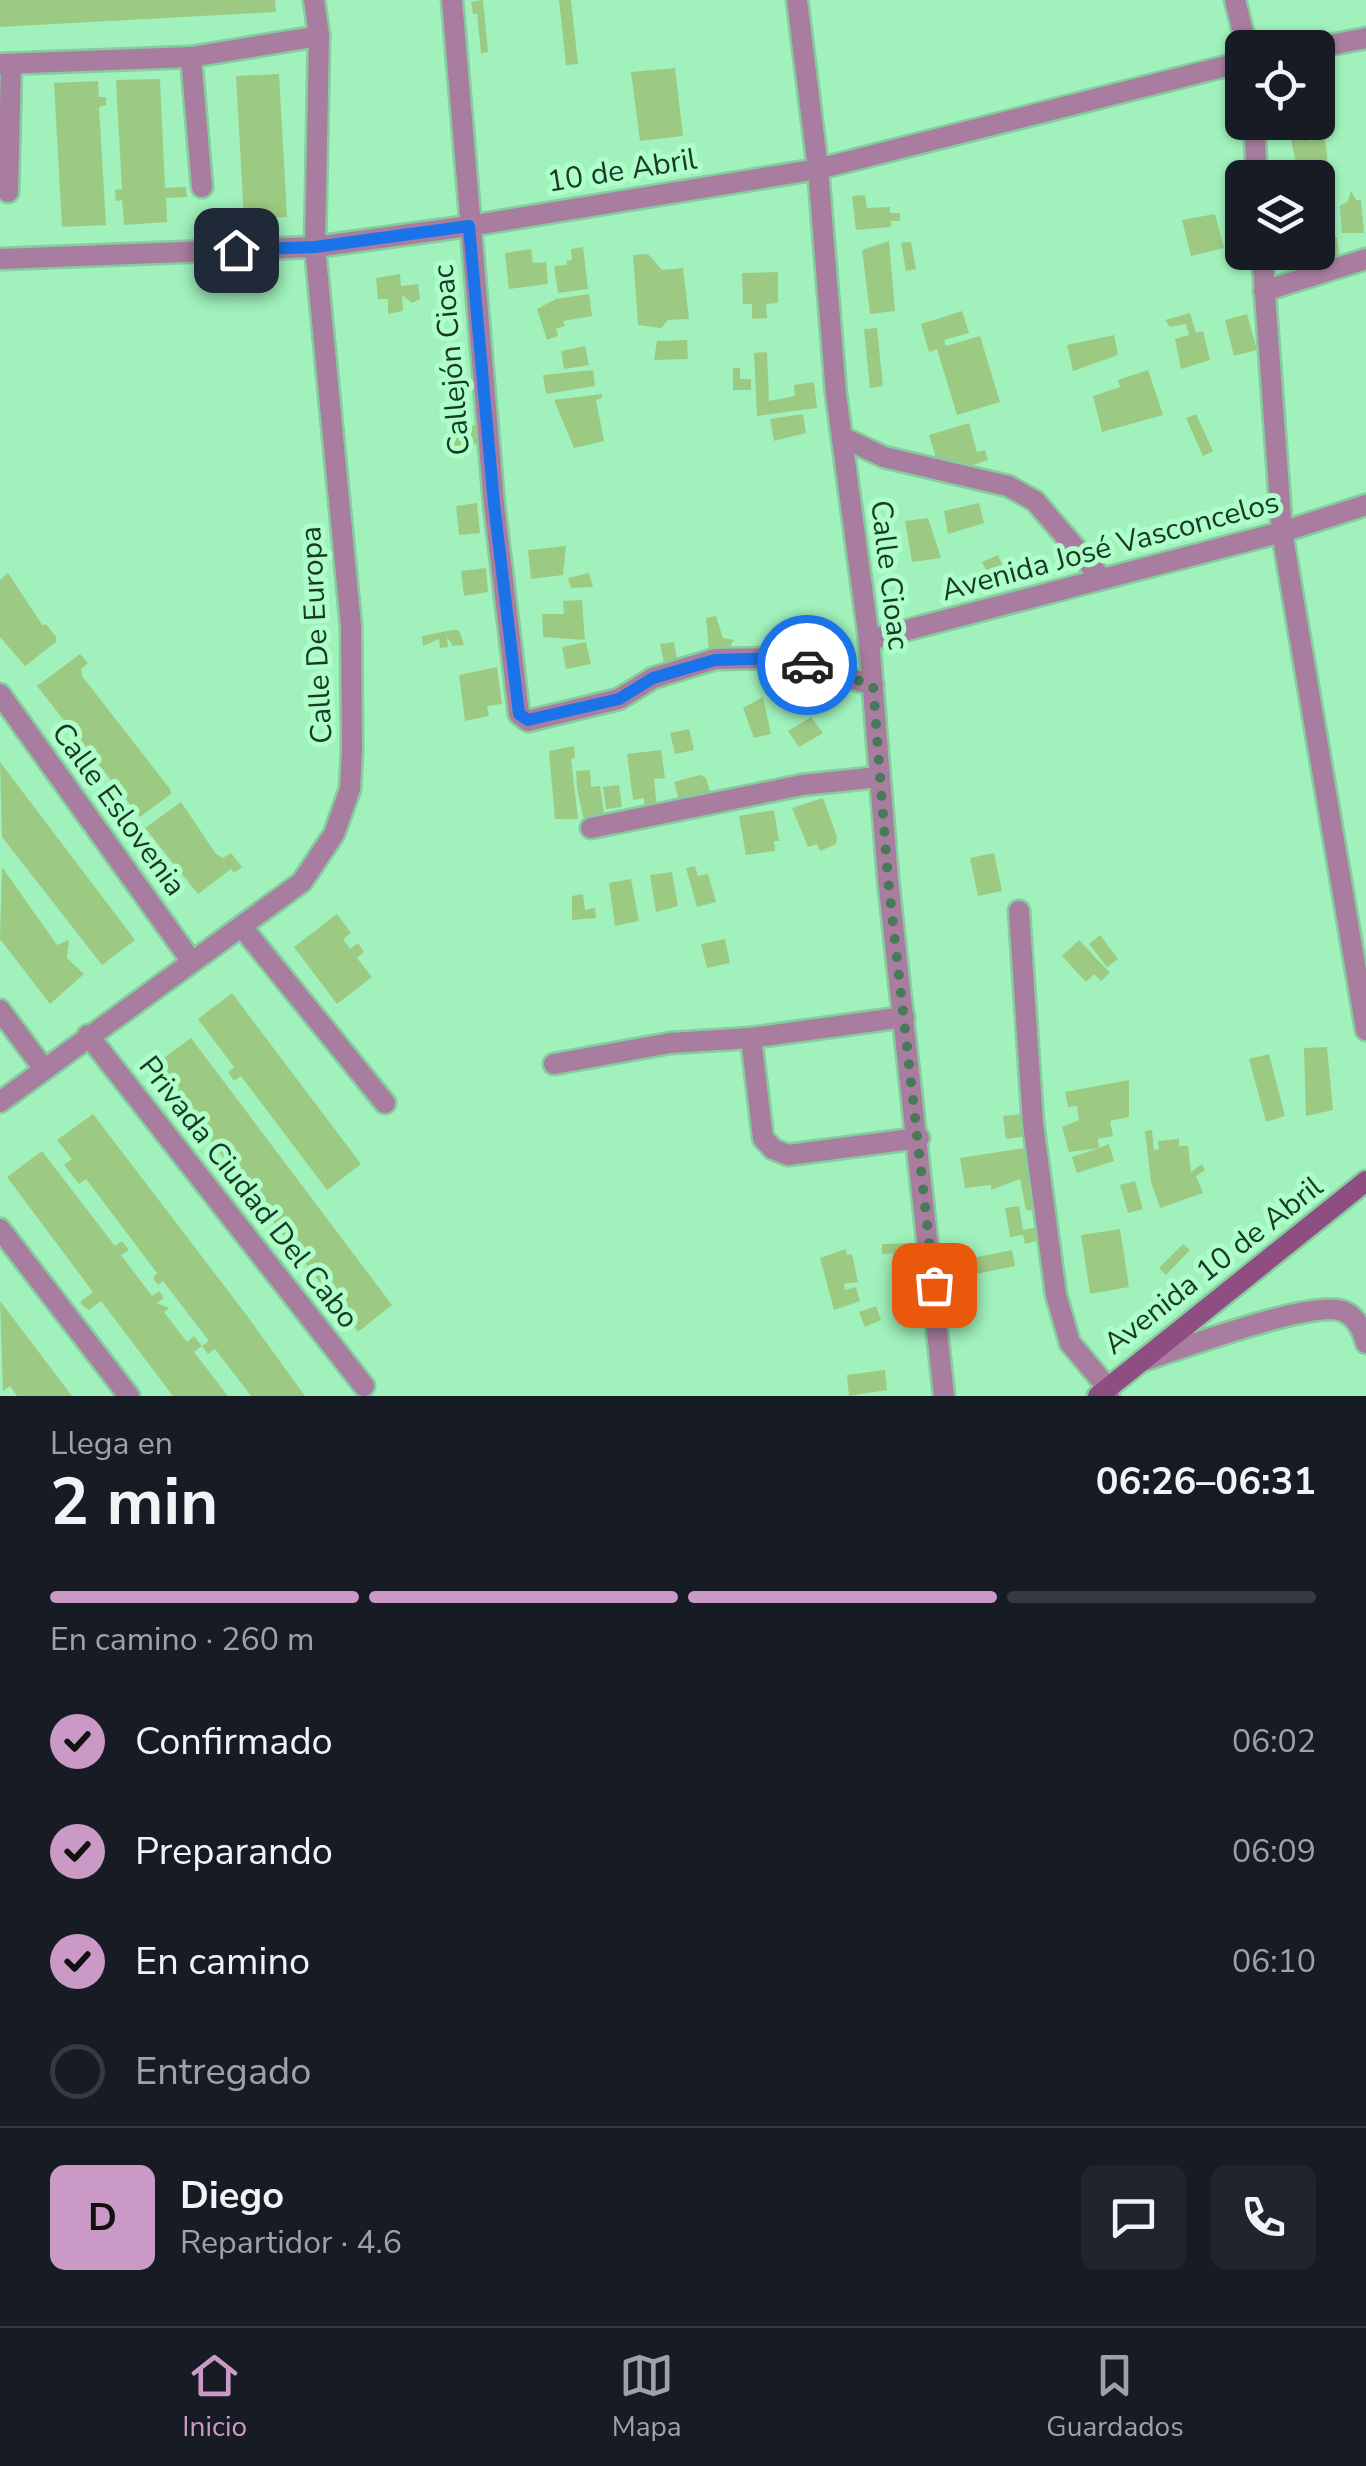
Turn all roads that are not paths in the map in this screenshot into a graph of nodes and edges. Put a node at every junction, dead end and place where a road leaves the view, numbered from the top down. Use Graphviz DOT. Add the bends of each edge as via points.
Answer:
graph roads {
  1 [pos="314,0"];
  2 [pos="452,0"];
  3 [pos="797,0"];
  4 [pos="1235,0"];
  5 [pos="1243,30"];
  6 [pos="319,36"];
  7 [pos="1366,38"];
  8 [pos="1335,44"];
  9 [pos="191,57"];
  10 [pos="5,64"];
  11 [pos="1225,66"];
  12 [pos="818,169"];
  13 [pos="202,187"];
  14 [pos="8,192"];
  15 [pos="469,226"];
  16 [pos="315,247"];
  17 [pos="0,259"];
  18 [pos="1366,259"];
  19 [pos="1263,270"];
  20 [pos="1264,290"];
  21 [pos="842,437"];
  22 [pos="1366,505"];
  23 [pos="1282,532"];
  24 [pos="1102,579"];
  25 [pos="869,640"];
  26 [pos="873,685"];
  27 [pos="0,694"];
  28 [pos="880,777"];
  29 [pos="591,828"];
  30 [pos="1018,912"];
  31 [pos="242,928"];
  32 [pos="190,959"];
  33 [pos="0,1010"];
  34 [pos="904,1017"];
  35 [pos="1366,1030"];
  36 [pos="88,1036"];
  37 [pos="751,1038"];
  38 [pos="554,1064"];
  39 [pos="44,1069"];
  40 [pos="0,1102"];
  41 [pos="384,1103"];
  42 [pos="919,1138"];
  43 [pos="1366,1181"];
  44 [pos="0,1229"];
  45 [pos="1366,1343"];
  46 [pos="1140,1362"];
  47 [pos="364,1386"];
  48 [pos="1104,1393"];
  49 [pos="129,1396"];
  50 [pos="944,1396"];
  1 -- 6 [label="street, Calle De Europa"];
  2 -- 15 [label="street, Callejón Cioac"];
  3 -- 12 [label="street, Calle Cioac"];
  4 -- 5 [label="street"];
  6 -- 9 [label="street"];
  6 -- 16 [label="street, Calle De Europa"];
  7 -- 8 [label="street"];
  9 -- 10 [label="street"];
  9 -- 13 [label="street"];
  10 -- 14 [label="street"];
  11 -- 12 [label="street, 10 de Abril"];
  12 -- 15 [label="street, 10 de Abril"];
  12 -- 21 [label="street, Calle Cioac"];
  15 -- 16 [label="street, 10 de Abril"];
  15 -- 26 [label="street, Callejón Cioac" via="519,714 528,720 619,699 653,678 715,660 778,658"];
  16 -- 17 [label="street, 10 de Abril"];
  16 -- 31 [label="street, Calle De Europa" via="351,626 350,789 334,834 302,882"];
  18 -- 20 [label="street"];
  19 -- 20 [label="street"];
  20 -- 23 [label="street"];
  21 -- 24 [label="street" via="884,457 980,478 1035,501"];
  21 -- 25 [label="street, Calle Cioac"];
  22 -- 23 [label="street, Avenida José Vasconcelos"];
  23 -- 24 [label="street, Avenida José Vasconcelos"];
  23 -- 35 [label="street"];
  24 -- 25 [label="street, Avenida José Vasconcelos"];
  25 -- 26 [label="street, Calle Cioac"];
  26 -- 28 [label="street, Calle Cioac"];
  27 -- 32 [label="street, Calle Eslovenia"];
  28 -- 29 [label="street" via="802,785"];
  28 -- 34 [label="street, Calle Cioac"];
  30 -- 48 [label="street" via="1033,1124 1053,1280 1070,1343"];
  31 -- 32 [label="street, Calle De Europa"];
  31 -- 41 [label="street"];
  32 -- 36 [label="street, Calle De Europa"];
  33 -- 39 [label="street"];
  34 -- 37 [label="street"];
  34 -- 42 [label="street, Calle Cioac"];
  36 -- 39 [label="street, Calle De Europa"];
  36 -- 47 [label="street, Privada Ciudad Del Cabo"];
  37 -- 38 [label="street" via="670,1043"];
  37 -- 42 [label="street" via="763,1138 773,1149 788,1155"];
  39 -- 40 [label="street, Calle De Europa"];
  42 -- 50 [label="street, Calle Cioac"];
  43 -- 46 [label="street, Avenida 10 de Abril"];
  44 -- 49 [label="street"];
  45 -- 46 [label="street" via="1363,1329 1344,1311 1314,1308"];
  46 -- 48 [label="street, Avenida 10 de Abril"];
}
